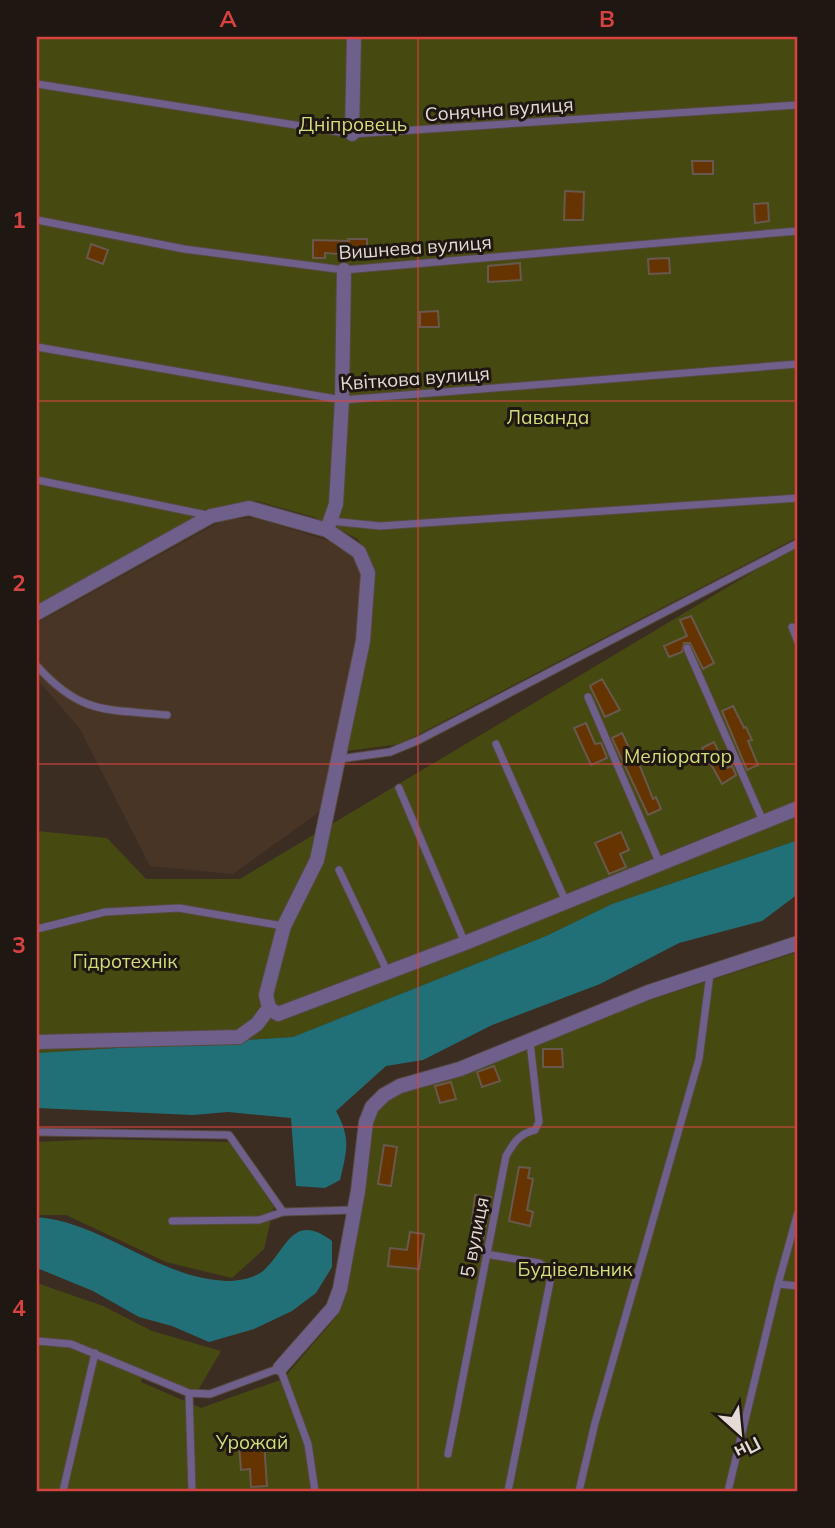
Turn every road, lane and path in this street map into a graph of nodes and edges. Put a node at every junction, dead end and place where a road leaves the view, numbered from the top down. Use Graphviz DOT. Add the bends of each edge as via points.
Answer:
graph roads {
  1 [pos="354,37"];
  2 [pos="37,84"];
  3 [pos="798,105"];
  4 [pos="352,134"];
  5 [pos="37,220"];
  6 [pos="798,231"];
  7 [pos="344,270"];
  8 [pos="37,347"];
  9 [pos="798,364"];
  10 [pos="342,400"];
  11 [pos="37,480"];
  12 [pos="798,498"];
  13 [pos="211,516"];
  14 [pos="328,525"];
  15 [pos="798,543"];
  16 [pos="37,612"];
  17 [pos="792,627"];
  18 [pos="798,642"];
  19 [pos="687,648"];
  20 [pos="37,666"];
  21 [pos="588,697"];
  22 [pos="167,715"];
  23 [pos="496,744"];
  24 [pos="339,759"];
  25 [pos="399,788"];
  26 [pos="798,808"];
  27 [pos="763,821"];
  28 [pos="660,865"];
  29 [pos="339,870"];
  30 [pos="566,902"];
  31 [pos="284,926"];
  32 [pos="37,929"];
  33 [pos="465,943"];
  34 [pos="798,943"];
  35 [pos="387,971"];
  36 [pos="710,974"];
  37 [pos="270,1008"];
  38 [pos="37,1042"];
  39 [pos="530,1042"];
  40 [pos="37,1132"];
  41 [pos="353,1210"];
  42 [pos="283,1212"];
  43 [pos="798,1213"];
  44 [pos="172,1221"];
  45 [pos="486,1254"];
  46 [pos="778,1284"];
  47 [pos="798,1286"];
  48 [pos="37,1341"];
  49 [pos="95,1353"];
  50 [pos="280,1368"];
  51 [pos="189,1393"];
  52 [pos="448,1454"];
  53 [pos="63,1491"];
  54 [pos="192,1491"];
  55 [pos="315,1491"];
  56 [pos="508,1491"];
  57 [pos="579,1491"];
  58 [pos="728,1491"];
  1 -- 4 [label="street"];
  2 -- 4 [label="lane, Сонячна вулиця"];
  3 -- 4 [label="lane, Сонячна вулиця"];
  5 -- 7 [label="lane, Вишнева вулиця" via="184,249"];
  6 -- 7 [label="lane, Вишнева вулиця"];
  7 -- 10 [label="street"];
  8 -- 10 [label="lane, Квіткова вулиця"];
  9 -- 10 [label="lane, Квіткова вулиця"];
  10 -- 14 [label="street" via="336,504"];
  11 -- 13 [label="lane"];
  12 -- 14 [label="lane" via="380,526"];
  13 -- 14 [label="street" via="249,509"];
  13 -- 16 [label="street"];
  14 -- 24 [label="street" via="359,552 368,573 363,641"];
  15 -- 24 [label="lane" via="419,740 390,752"];
  17 -- 18 [label="lane"];
  19 -- 27 [label="lane"];
  20 -- 22 [label="lane" via="54,685 87,707"];
  21 -- 28 [label="lane"];
  23 -- 30 [label="lane"];
  24 -- 31 [label="street" via="317,860"];
  25 -- 33 [label="lane"];
  26 -- 27 [label="street"];
  27 -- 28 [label="street"];
  28 -- 30 [label="street"];
  29 -- 35 [label="lane"];
  30 -- 33 [label="street"];
  31 -- 32 [label="lane" via="179,908 105,912"];
  31 -- 37 [label="street" via="266,995"];
  33 -- 35 [label="street"];
  34 -- 36 [label="street"];
  35 -- 37 [label="street" via="290,1012 278,1014"];
  36 -- 39 [label="street" via="649,992"];
  36 -- 57 [label="lane" via="699,1059"];
  37 -- 38 [label="street" via="239,1037"];
  39 -- 41 [label="street" via="400,1086 378,1101 366,1122"];
  39 -- 45 [label="lane, 5 вулиця" via="539,1122 535,1130 515,1140 506,1156"];
  40 -- 42 [label="lane" via="229,1135"];
  41 -- 42 [label="lane"];
  41 -- 50 [label="street" via="333,1308"];
  42 -- 44 [label="lane" via="259,1220"];
  43 -- 46 [label="lane"];
  45 -- 52 [label="lane, 5 вулиця"];
  45 -- 56 [label="lane" via="539,1263 552,1272"];
  46 -- 47 [label="lane"];
  46 -- 58 [label="lane"];
  48 -- 49 [label="lane"];
  49 -- 51 [label="lane"];
  49 -- 53 [label="lane"];
  50 -- 51 [label="lane" via="210,1394"];
  50 -- 55 [label="lane" via="308,1444"];
  51 -- 54 [label="lane"];
}
